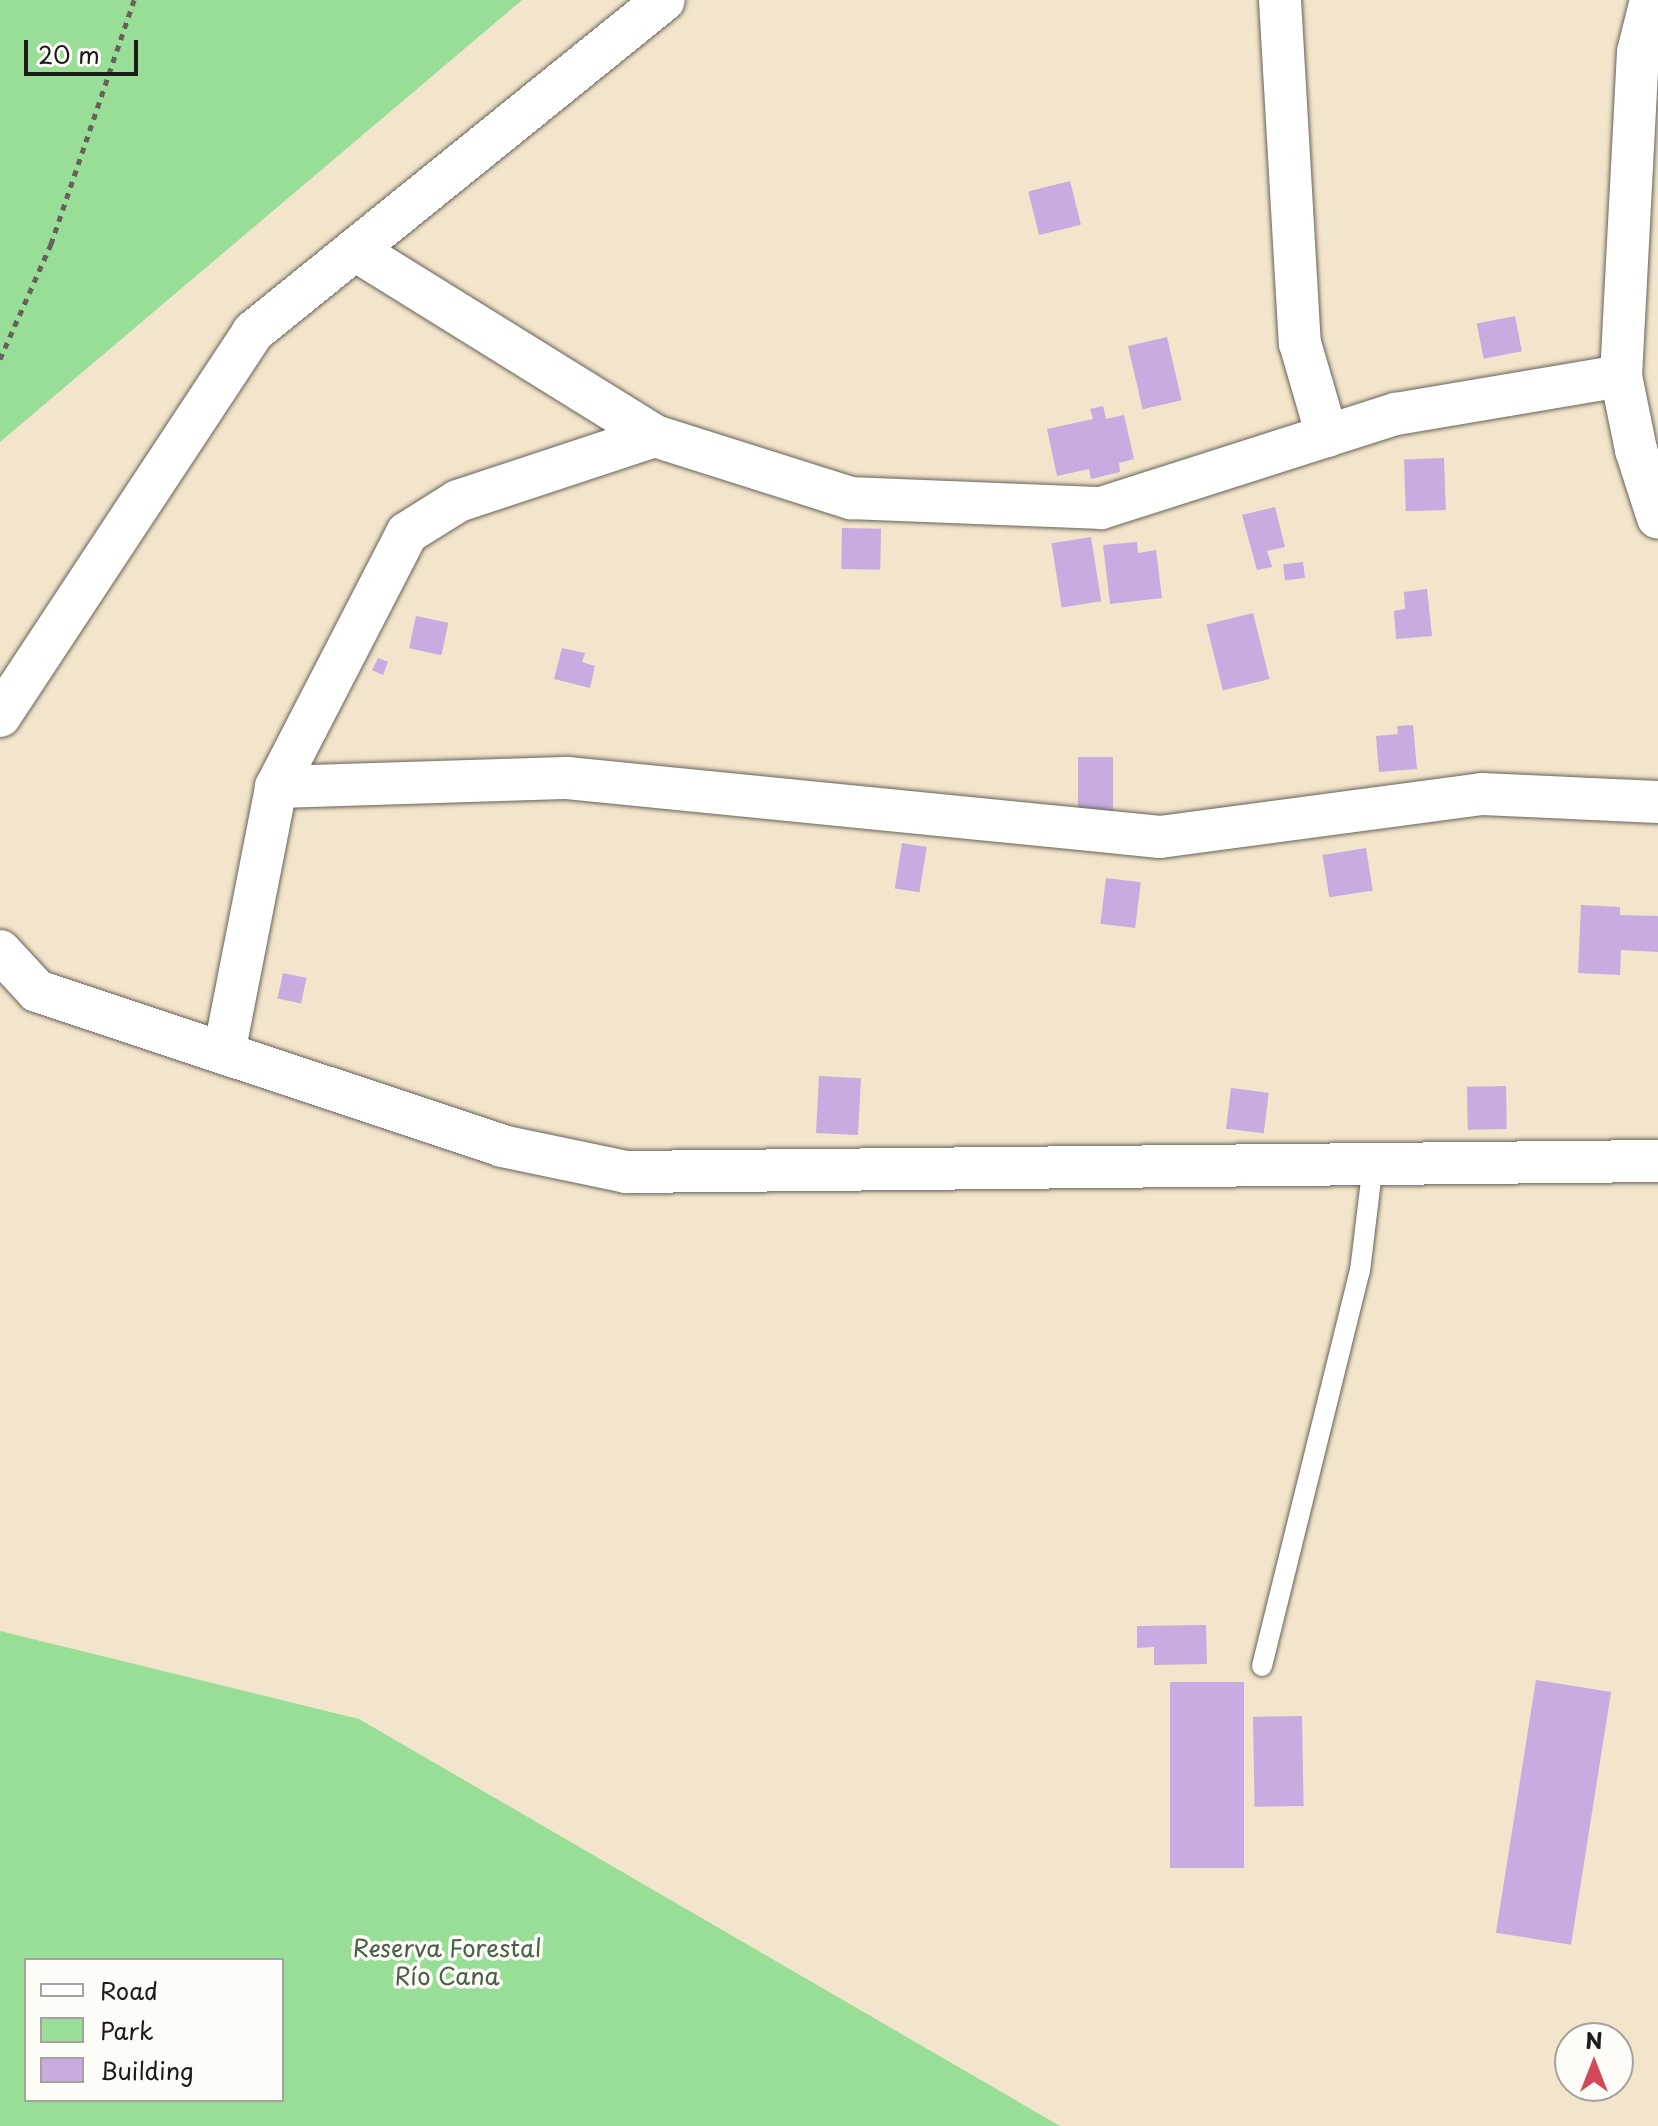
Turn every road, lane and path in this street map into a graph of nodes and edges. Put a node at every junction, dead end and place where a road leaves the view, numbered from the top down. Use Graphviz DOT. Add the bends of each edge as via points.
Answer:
graph roads {
  1 [pos="134,0"];
  2 [pos="664,0"];
  3 [pos="1280,0"];
  4 [pos="1651,0"];
  5 [pos="355,250"];
  6 [pos="0,359"];
  7 [pos="1621,376"];
  8 [pos="655,436"];
  9 [pos="1327,436"];
  10 [pos="1647,449"];
  11 [pos="1658,518"];
  12 [pos="0,716"];
  13 [pos="276,787"];
  14 [pos="1658,802"];
  15 [pos="0,951"];
  16 [pos="224,1053"];
  17 [pos="1658,1161"];
  18 [pos="1373,1164"];
  19 [pos="1262,1666"];
  1 -- 6 [label="path" via="51,244"];
  2 -- 5 [label="street"];
  3 -- 9 [label="street" via="1300,343"];
  4 -- 7 [label="street" via="1638,52"];
  5 -- 8 [label="street"];
  5 -- 12 [label="street" via="253,332"];
  7 -- 9 [label="street" via="1396,414"];
  7 -- 10 [label="street"];
  8 -- 9 [label="street" via="851,498 1101,508"];
  8 -- 13 [label="street" via="458,501 407,533"];
  10 -- 11 [label="street"];
  13 -- 14 [label="street" via="567,778 1160,837 1482,794"];
  13 -- 16 [label="street"];
  15 -- 16 [label="street" via="37,991"];
  16 -- 18 [label="street" via="502,1146 626,1172"];
  17 -- 18 [label="street"];
  18 -- 19 [label="lane" via="1360,1271"];
}
